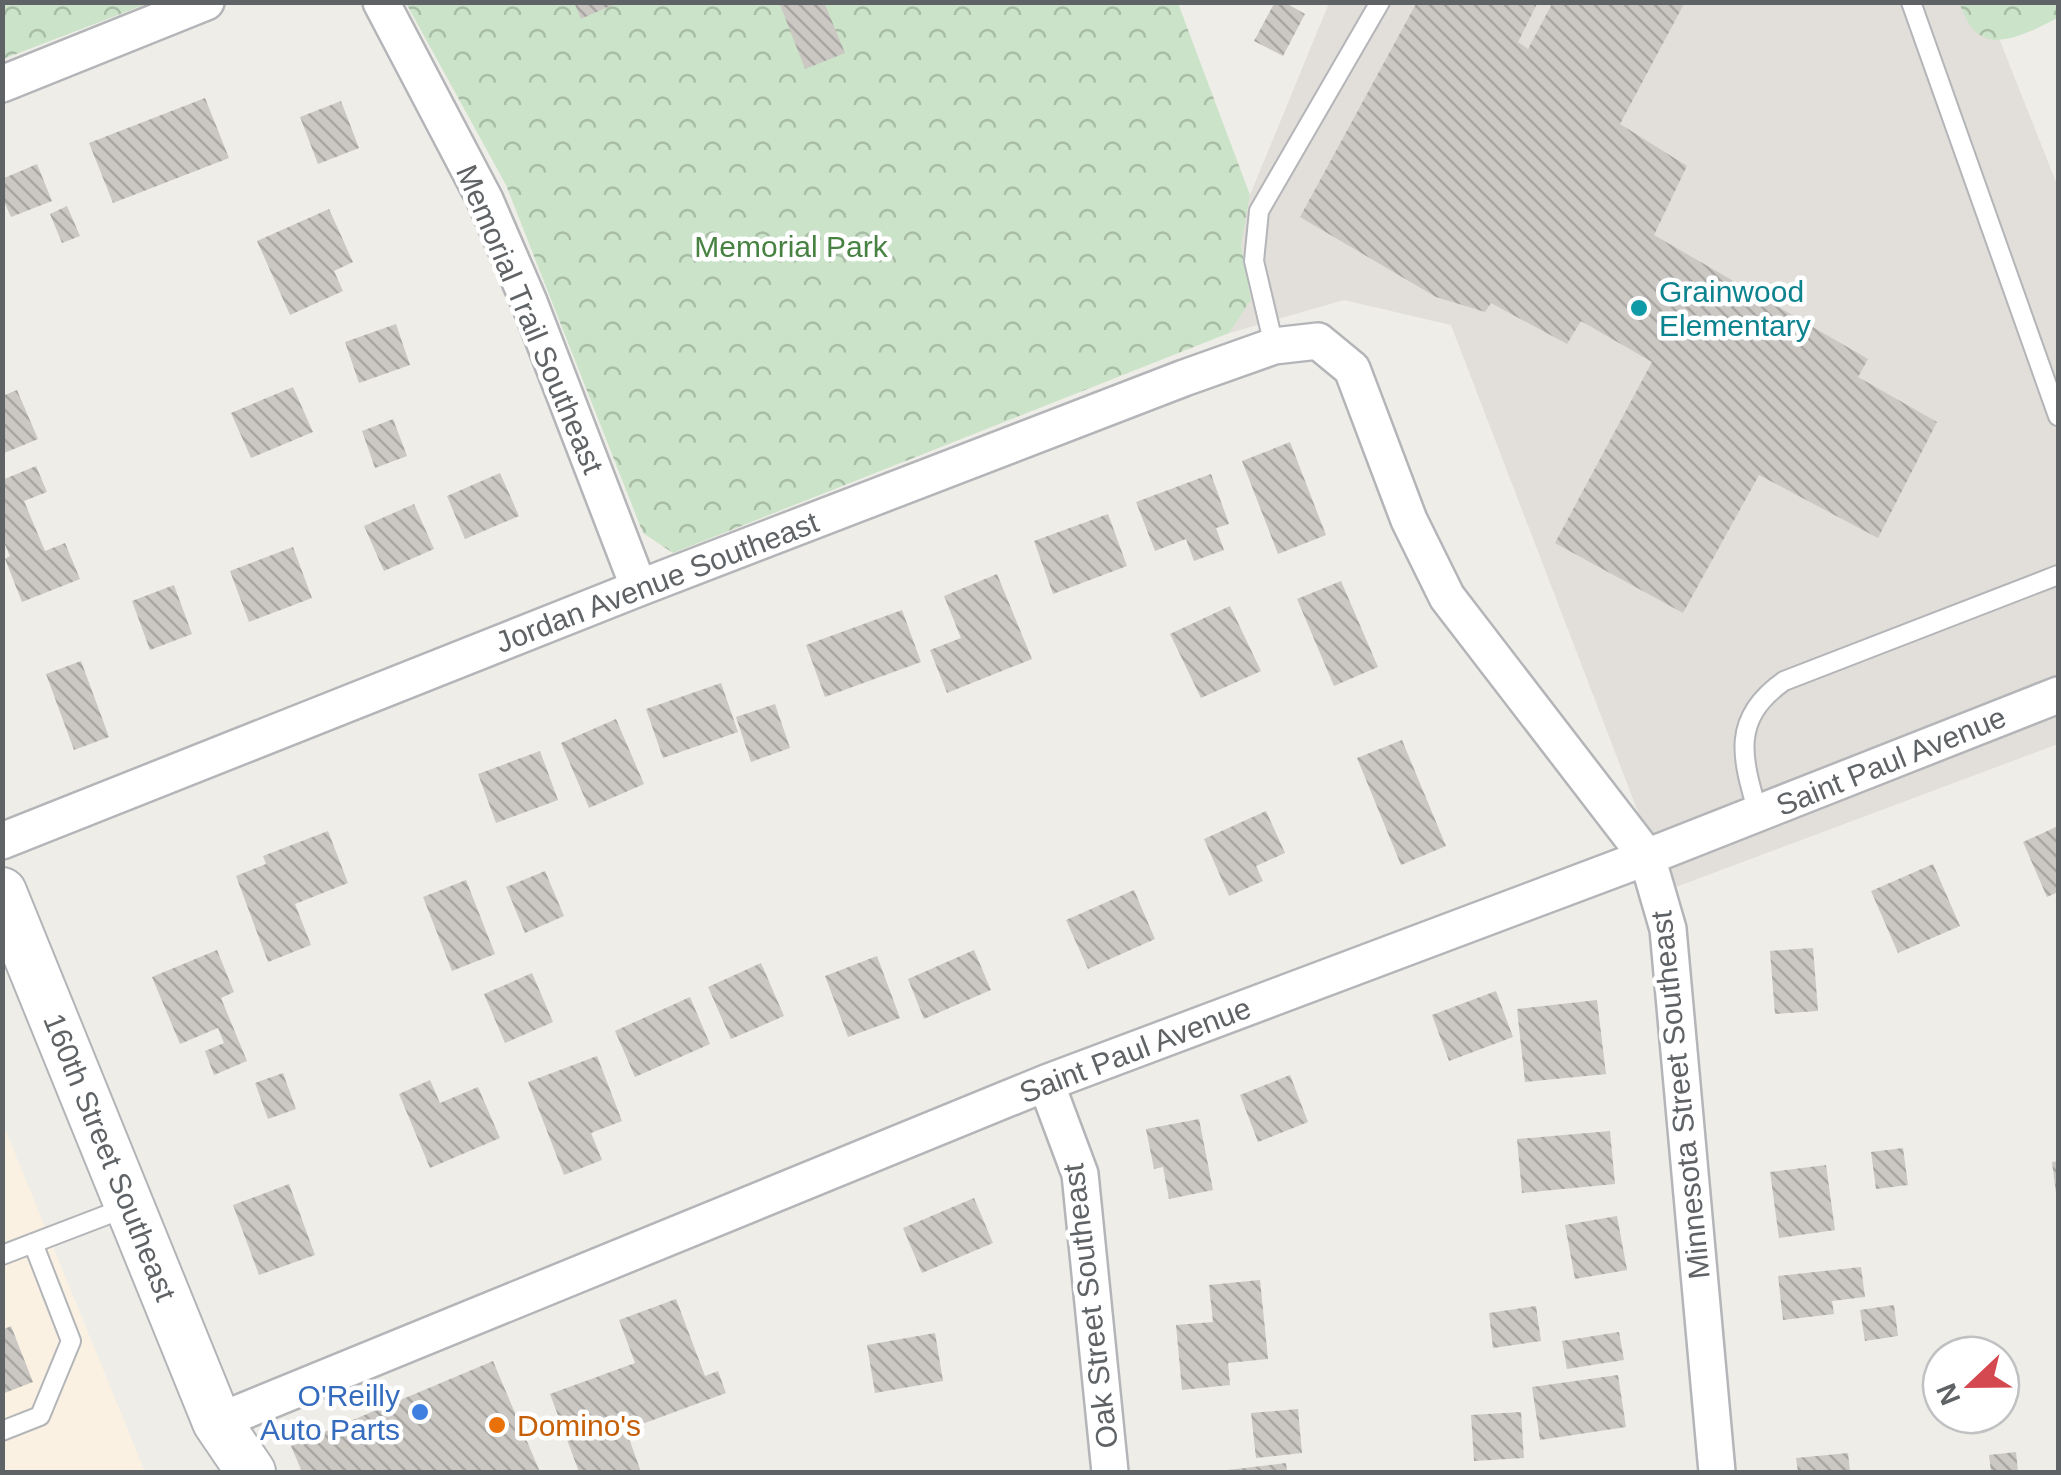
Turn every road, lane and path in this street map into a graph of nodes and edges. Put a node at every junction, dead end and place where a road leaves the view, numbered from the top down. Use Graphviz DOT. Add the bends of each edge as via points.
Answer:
graph roads {
  1 [pos="206,2"];
  2 [pos="382,2"];
  3 [pos="1380,2"];
  4 [pos="1911,2"];
  5 [pos="2,84"];
  6 [pos="1318,341"];
  7 [pos="1274,346"];
  8 [pos="2058,416"];
  9 [pos="2058,575"];
  10 [pos="640,588"];
  11 [pos="2058,695"];
  12 [pos="1758,813"];
  13 [pos="2,841"];
  14 [pos="1647,858"];
  15 [pos="2,892"];
  16 [pos="1046,1083"];
  17 [pos="130,1206"];
  18 [pos="33,1243"];
  19 [pos="2,1256"];
  20 [pos="217,1422"];
  21 [pos="2,1430"];
  22 [pos="214,1472"];
  23 [pos="251,1472"];
  24 [pos="1110,1472"];
  25 [pos="1717,1472"];
  1 -- 5 [label="street"];
  2 -- 10 [label="street, Memorial Trail Southeast" via="485,200"];
  3 -- 7 [label="lane" via="1260,211 1254,262"];
  4 -- 8 [label="lane"];
  6 -- 7 [label="street, Jordan Avenue Southeast"];
  6 -- 14 [label="street, Minnesota Street Southeast" via="1352,370 1409,520 1447,598"];
  7 -- 10 [label="street, Jordan Avenue Southeast"];
  9 -- 12 [label="lane" via="1768,692 1750,718 1743,747"];
  10 -- 13 [label="street, Jordan Avenue Southeast"];
  11 -- 12 [label="street, Saint Paul Avenue"];
  12 -- 14 [label="street, Saint Paul Avenue"];
  14 -- 16 [label="street, Saint Paul Avenue"];
  14 -- 25 [label="street, Minnesota Street Southeast" via="1668,929"];
  15 -- 17 [label="street, 160th Street Southeast"];
  16 -- 20 [label="street, Saint Paul Avenue"];
  16 -- 24 [label="street, Oak Street Southeast" via="1080,1174"];
  17 -- 18 [label="lane"];
  17 -- 20 [label="street, 160th Street Southeast"];
  18 -- 19 [label="lane"];
  18 -- 21 [label="lane" via="71,1341 40,1416"];
  20 -- 22 [label="street, 160th Street Southeast"];
  20 -- 23 [label="street, 160th Street Southeast"];
}
